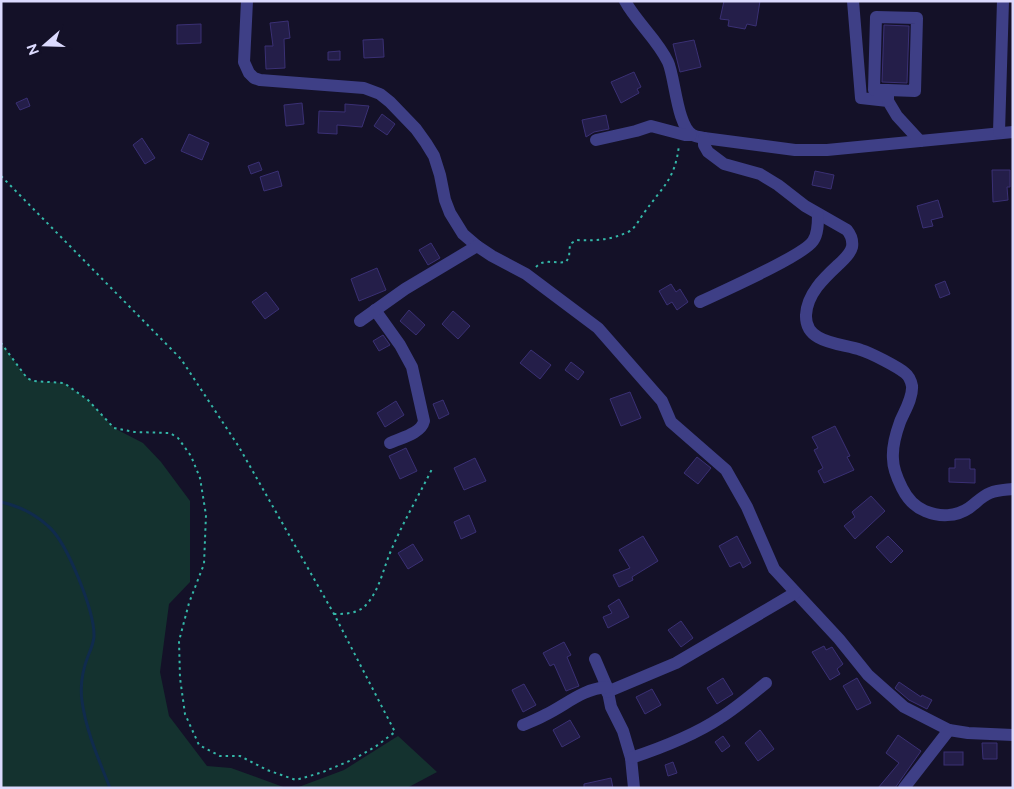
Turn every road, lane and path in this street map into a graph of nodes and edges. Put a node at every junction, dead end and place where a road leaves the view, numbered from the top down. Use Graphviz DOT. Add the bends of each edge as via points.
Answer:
graph roads {
  1 [pos="247,1"];
  2 [pos="625,1"];
  3 [pos="853,1"];
  4 [pos="1003,1"];
  5 [pos="888,96"];
  6 [pos="1000,132"];
  7 [pos="1013,132"];
  8 [pos="693,136"];
  9 [pos="596,140"];
  10 [pos="920,141"];
  11 [pos="1,176"];
  12 [pos="818,215"];
  13 [pos="477,246"];
  14 [pos="536,281"];
  15 [pos="700,302"];
  16 [pos="375,310"];
  17 [pos="360,321"];
  18 [pos="1,344"];
  19 [pos="390,443"];
  20 [pos="432,469"];
  21 [pos="1013,489"];
  22 [pos="795,593"];
  23 [pos="334,614"];
  24 [pos="595,659"];
  25 [pos="766,683"];
  26 [pos="607,690"];
  27 [pos="523,725"];
  28 [pos="949,730"];
  29 [pos="1013,735"];
  30 [pos="631,758"];
  31 [pos="634,788"];
  32 [pos="904,788"];
  1 -- 13 [label="street" via="244,62 249,74 260,80 358,87 380,94 403,114 426,144 437,166 450,213 463,234"];
  2 -- 8 [label="street" via="669,64 678,104"];
  3 -- 5 [label="street" via="861,98"];
  4 -- 6 [label="street"];
  5 -- 5 [label="street" via="915,91 916,18 876,16 874,90"];
  5 -- 10 [label="street" via="897,116"];
  6 -- 7 [label="street"];
  6 -- 10 [label="street"];
  8 -- 9 [label="street" via="651,126"];
  8 -- 10 [label="street" via="803,150"];
  8 -- 12 [label="street" via="724,164 760,174"];
  8 -- 14 [label="path" via="679,145 678,163 673,175 632,230 608,240 577,240 570,244 566,262 548,261 534,269"];
  11 -- 23 [label="path" via="181,359 238,447"];
  12 -- 15 [label="street" via="815,239 810,246"];
  12 -- 21 [label="street" via="847,230 852,249 812,294 807,324 816,336 825,341 861,350 904,372 910,379 912,387 892,458 904,493 920,509 944,516 968,509 989,493"];
  13 -- 14 [label="street"];
  13 -- 16 [label="street"];
  14 -- 22 [label="street" via="598,328 662,401 671,422 726,470 774,569"];
  16 -- 17 [label="street"];
  16 -- 19 [label="street" via="412,367 424,421 418,430"];
  18 -- 23 [label="path" via="27,378 64,383 88,400 114,428 170,433 178,438 191,456 200,478 206,515 204,564 189,603 179,650 185,714 199,744 220,756 240,756 296,780 354,758 395,732"];
  20 -- 23 [label="path" via="366,606 346,614"];
  22 -- 26 [label="street" via="676,663"];
  22 -- 28 [label="street" via="896,702"];
  24 -- 26 [label="street"];
  25 -- 30 [label="street" via="701,729"];
  26 -- 27 [label="street" via="594,688"];
  26 -- 30 [label="street"];
  28 -- 29 [label="street"];
  28 -- 32 [label="street"];
  30 -- 31 [label="street"];
}
